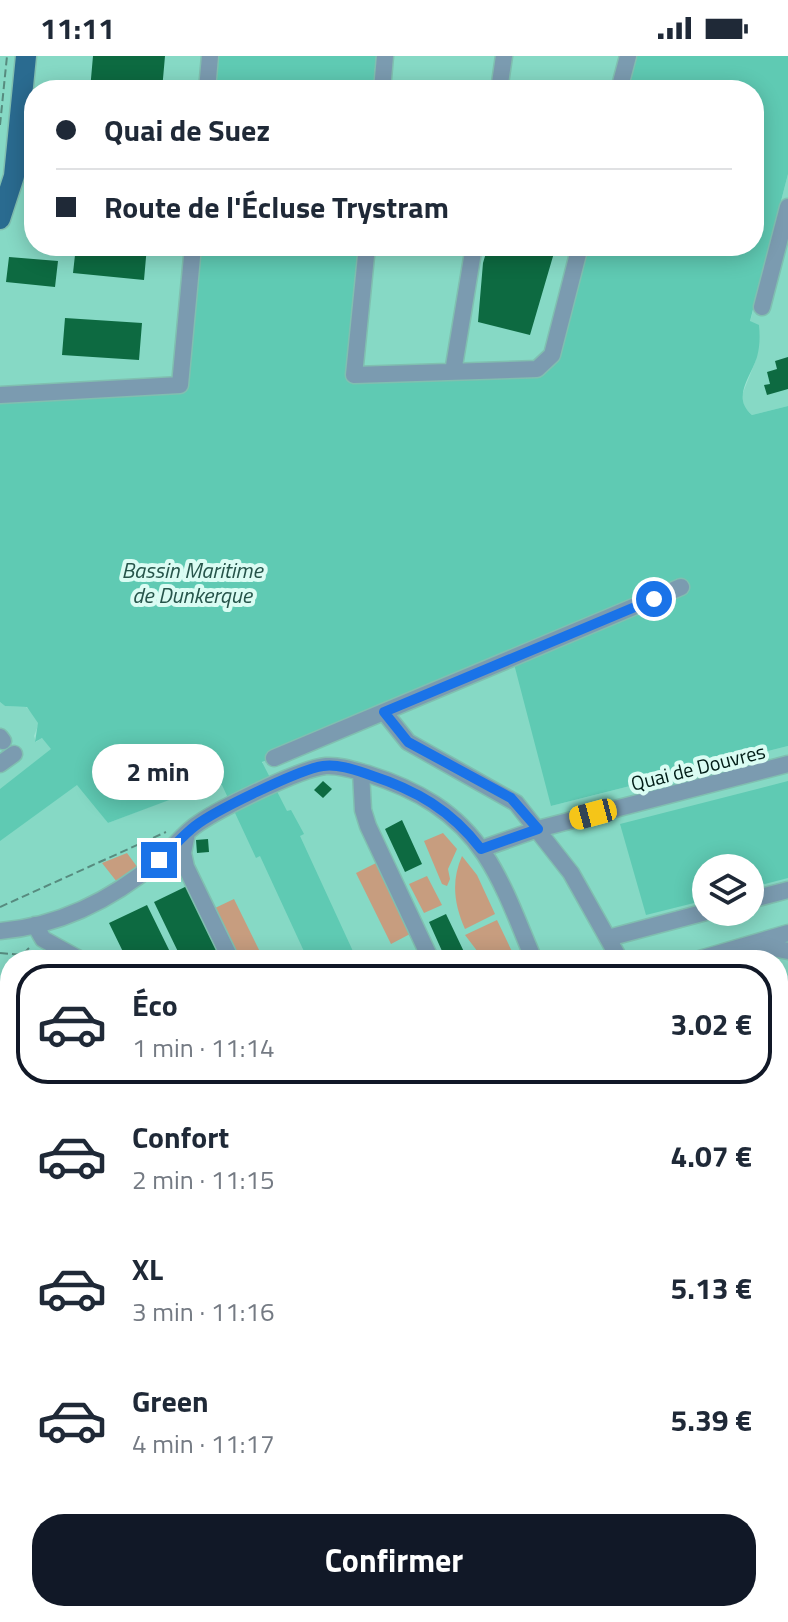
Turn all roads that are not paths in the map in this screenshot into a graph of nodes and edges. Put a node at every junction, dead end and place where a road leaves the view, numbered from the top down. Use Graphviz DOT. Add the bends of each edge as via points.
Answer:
graph roads {
  1 [pos="26,56"];
  2 [pos="210,56"];
  3 [pos="385,56"];
  4 [pos="504,56"];
  5 [pos="628,56"];
  6 [pos="208,80"];
  7 [pos="383,80"];
  8 [pos="500,80"];
  9 [pos="622,80"];
  10 [pos="3,206"];
  11 [pos="788,207"];
  12 [pos="192,256"];
  13 [pos="366,256"];
  14 [pos="472,256"];
  15 [pos="577,256"];
  16 [pos="762,307"];
  17 [pos="453,372"];
  18 [pos="0,395"];
  19 [pos="681,587"];
  20 [pos="384,712"];
  21 [pos="6,744"];
  22 [pos="274,758"];
  23 [pos="0,764"];
  24 [pos="788,764"];
  25 [pos="361,772"];
  26 [pos="538,829"];
  27 [pos="188,832"];
  28 [pos="481,849"];
  29 [pos="152,866"];
  30 [pos="189,874"];
  31 [pos="788,890"];
  32 [pos="764,896"];
  33 [pos="511,905"];
  34 [pos="692,916"];
  35 [pos="35,925"];
  36 [pos="0,931"];
  37 [pos="788,933"];
  38 [pos="608,938"];
  39 [pos="752,945"];
  40 [pos="61,950"];
  41 [pos="226,950"];
  42 [pos="426,950"];
  43 [pos="530,950"];
  44 [pos="539,950"];
  45 [pos="615,950"];
  46 [pos="733,950"];
  47 [pos="782,950"];
  1 -- 10 [label="main road" via="15,169"];
  2 -- 6 [label="street"];
  3 -- 7 [label="street"];
  4 -- 8 [label="street"];
  5 -- 9 [label="street"];
  11 -- 16 [label="street"];
  12 -- 18 [label="street" via="180,385"];
  13 -- 17 [label="street" via="354,375"];
  14 -- 17 [label="street"];
  15 -- 17 [label="street" via="552,355 537,369"];
  19 -- 20 [label="street"];
  20 -- 22 [label="street"];
  20 -- 26 [label="street" via="408,742 511,798"];
  21 -- 23 [label="street"];
  24 -- 26 [label="street, Quai de Douvres"];
  25 -- 27 [label="street" via="324,766 304,771"];
  25 -- 28 [label="street" via="435,804"];
  25 -- 42 [label="street" via="368,826"];
  26 -- 28 [label="street, Quai de Douvres"];
  26 -- 38 [label="street"];
  27 -- 29 [label="street"];
  27 -- 30 [label="street" via="183,853"];
  28 -- 33 [label="street"];
  29 -- 30 [label="street" via="171,866"];
  29 -- 35 [label="street" via="99,902"];
  30 -- 41 [label="street"];
  31 -- 32 [label="street"];
  33 -- 43 [label="street"];
  33 -- 44 [label="street"];
  34 -- 38 [label="street"];
  35 -- 36 [label="street"];
  35 -- 40 [label="street" via="40,936"];
  37 -- 39 [label="street"];
  38 -- 45 [label="street"];
  39 -- 46 [label="street"];
  39 -- 47 [label="street"];
}
